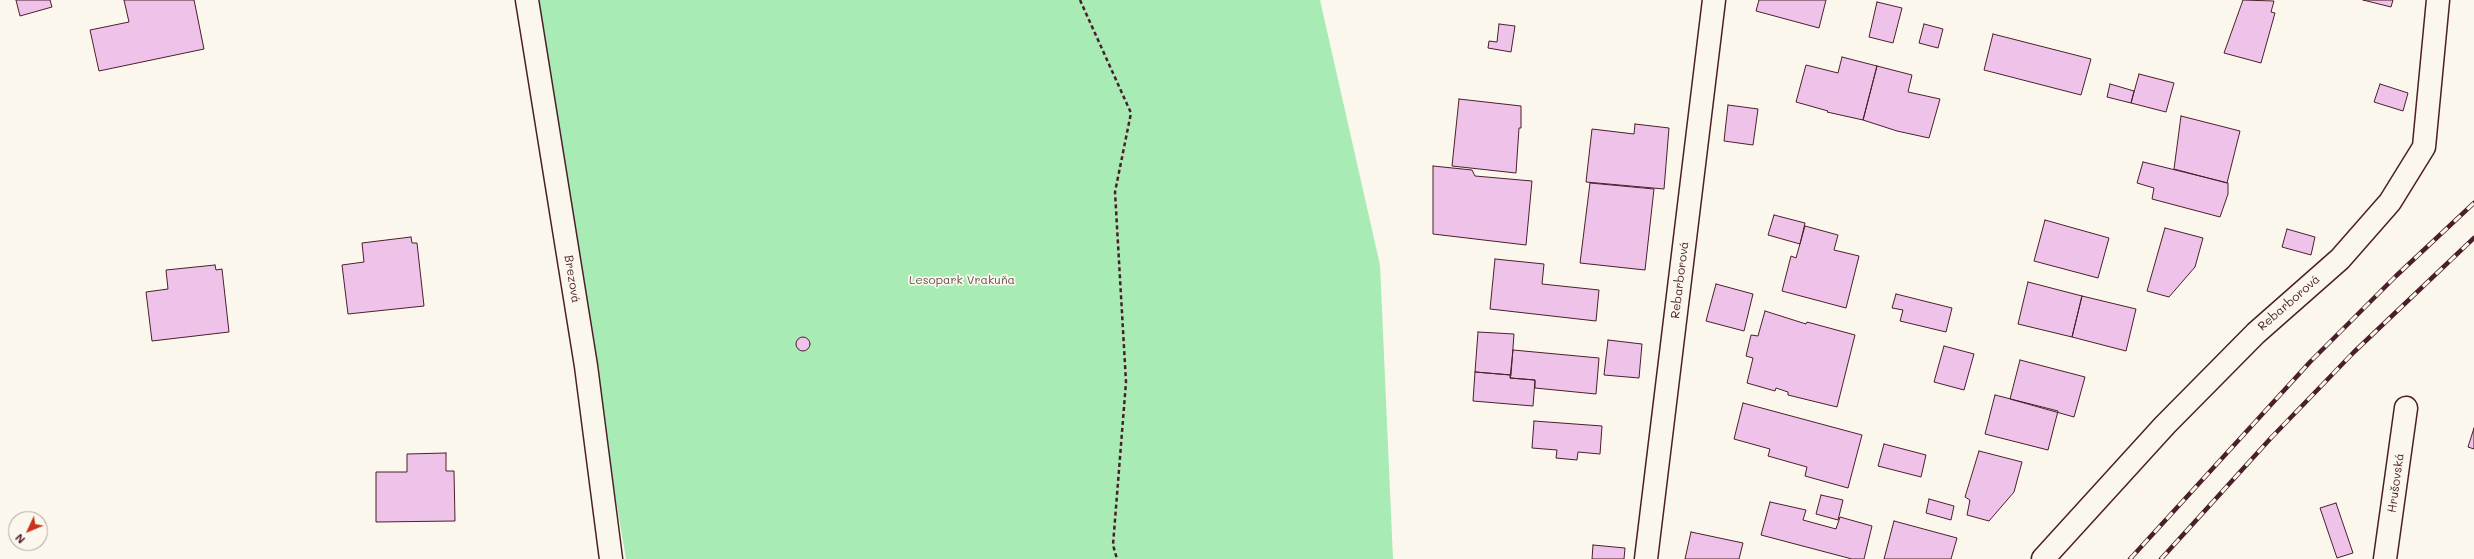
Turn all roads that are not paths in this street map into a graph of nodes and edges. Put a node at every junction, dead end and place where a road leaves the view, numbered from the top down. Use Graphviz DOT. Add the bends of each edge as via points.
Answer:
graph roads {
  1 [pos="527,0"];
  2 [pos="1714,0"];
  3 [pos="2438,0"];
  4 [pos="2406,408"];
  5 [pos="611,559"];
  6 [pos="1646,559"];
  7 [pos="2043,559"];
  8 [pos="2385,559"];
  1 -- 5 [label="street, Brezová" via="586,366"];
  2 -- 6 [label="street, Rebarborová"];
  3 -- 7 [label="street, Rebarborová" via="2424,147 2390,202 2340,259 2256,333 2164,425"];
  4 -- 8 [label="street, Hrušovská"];
}
